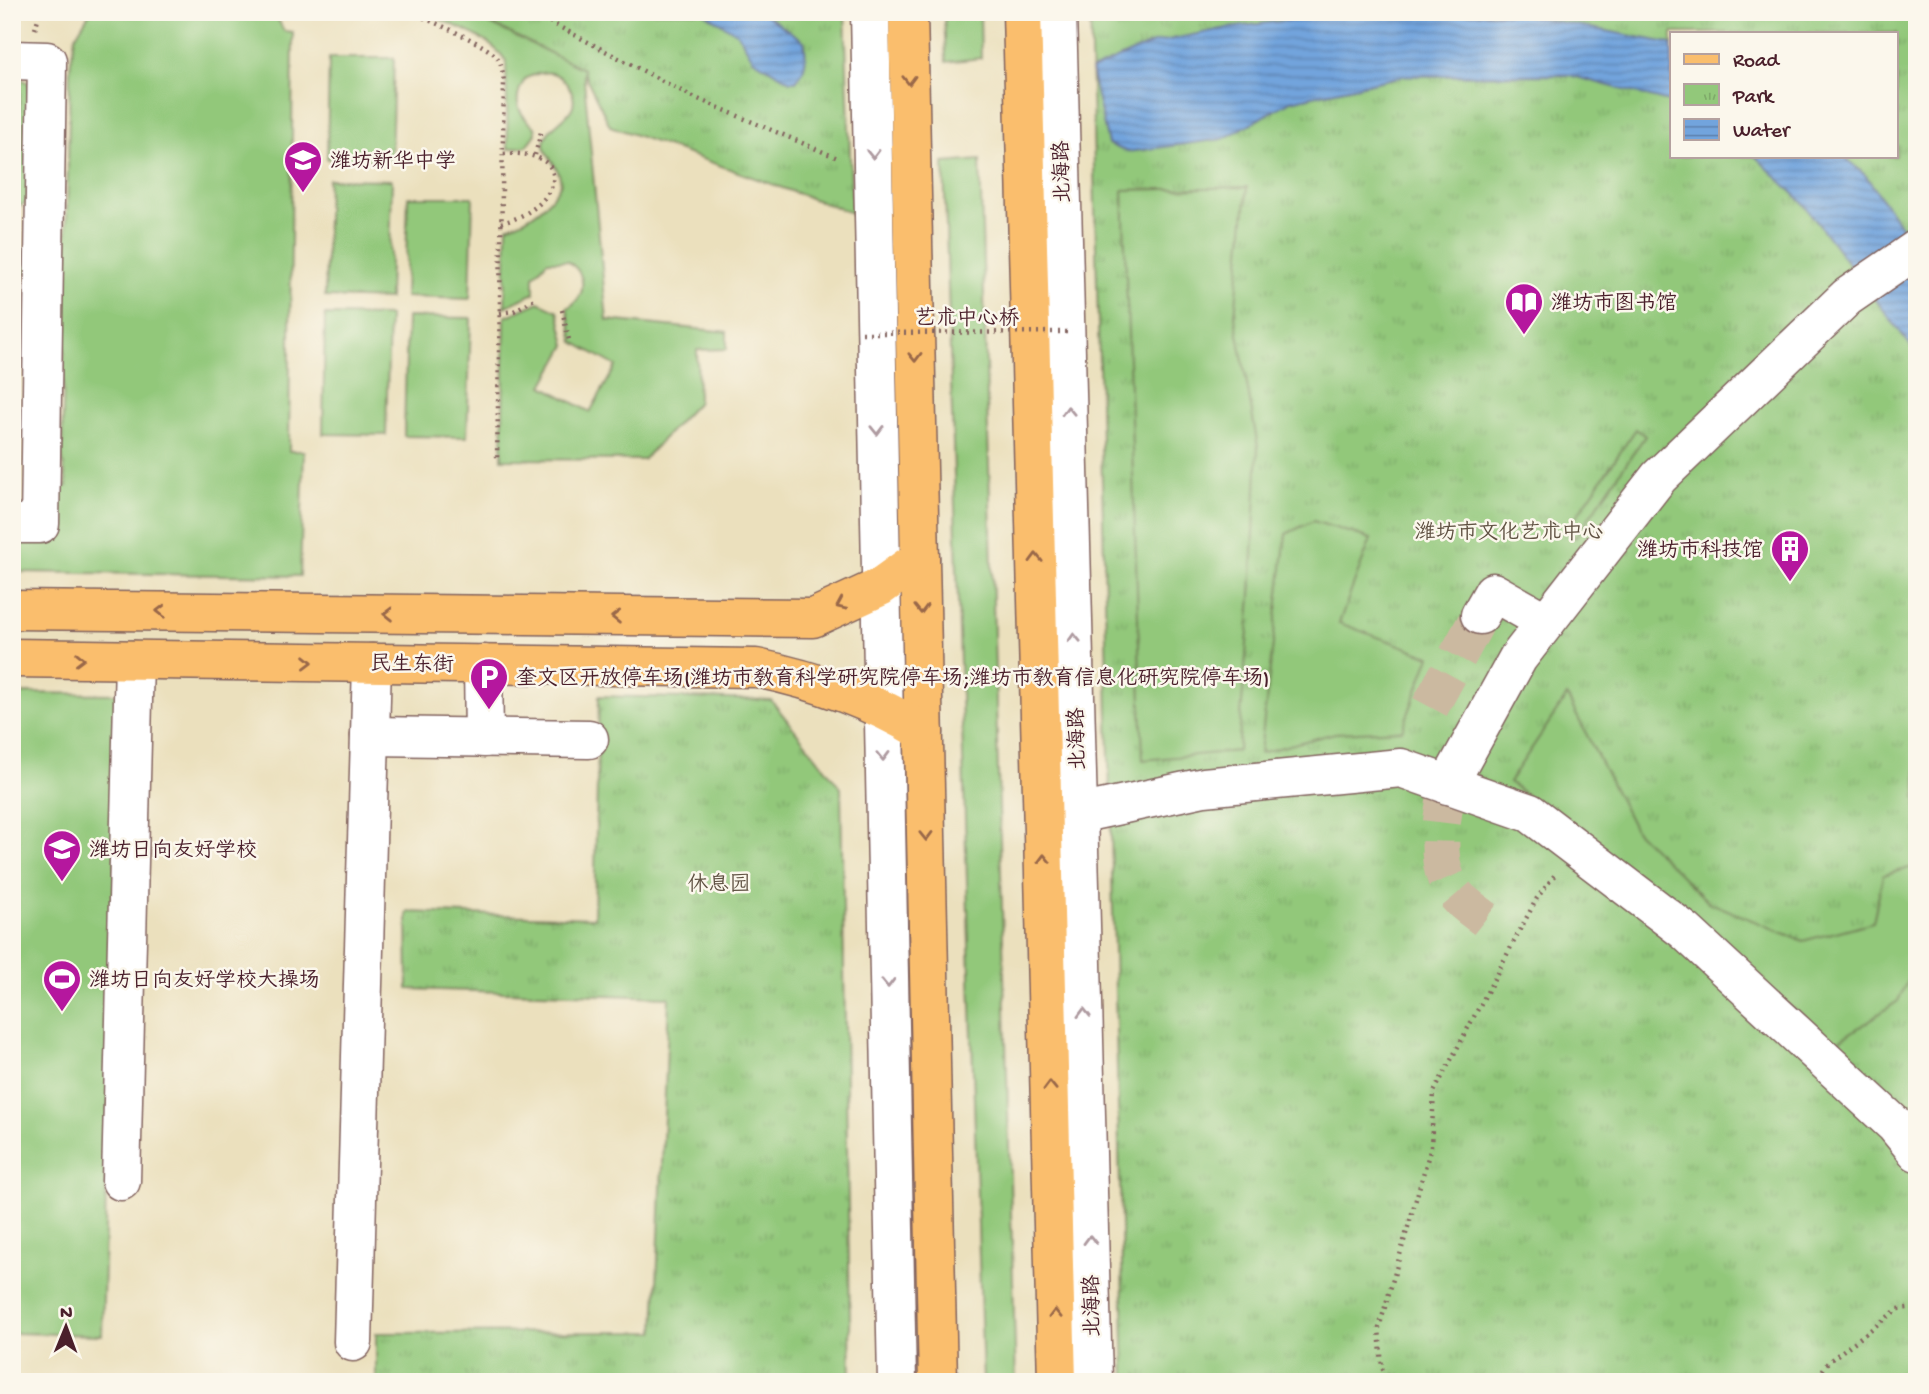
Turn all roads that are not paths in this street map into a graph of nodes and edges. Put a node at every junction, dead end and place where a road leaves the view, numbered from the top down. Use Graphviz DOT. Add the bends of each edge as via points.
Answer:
graph roads {
  1 [pos="870,12"];
  2 [pos="908,12"];
  3 [pos="1021,12"];
  4 [pos="1057,12"];
  5 [pos="12,60"];
  6 [pos="29,228"];
  7 [pos="1917,249"];
  8 [pos="12,524"];
  9 [pos="920,558"];
  10 [pos="880,587"];
  11 [pos="12,610"];
  12 [pos="1480,615"];
  13 [pos="1546,622"];
  14 [pos="12,658"];
  15 [pos="134,660"];
  16 [pos="372,663"];
  17 [pos="483,664"];
  18 [pos="882,707"];
  19 [pos="924,732"];
  20 [pos="370,736"];
  21 [pos="484,738"];
  22 [pos="589,739"];
  23 [pos="1448,785"];
  24 [pos="1078,814"];
  25 [pos="1064,960"];
  26 [pos="1917,1152"];
  27 [pos="121,1181"];
  28 [pos="353,1342"];
  29 [pos="897,1382"];
  30 [pos="938,1382"];
  31 [pos="1057,1382"];
  32 [pos="1093,1382"];
  1 -- 10 [label="street, one-way"];
  2 -- 9 [label="main road, one-way"];
  25 -- 3 [label="main road, 北海路, one-way"];
  24 -- 4 [label="street, 北海路, one-way"];
  5 -- 6 [label="street" via="47,61"];
  6 -- 8 [label="street" via="40,524"];
  7 -- 13 [label="street" via="1847,297 1660,477"];
  9 -- 10 [label="main road"];
  9 -- 19 [label="main road, one-way"];
  10 -- 11 [label="main road, one-way" via="813,618"];
  10 -- 18 [label="street"];
  12 -- 13 [label="street" via="1493,592"];
  13 -- 23 [label="street" via="1518,658"];
  14 -- 15 [label="main road, 民生东街, one-way"];
  15 -- 16 [label="main road, 民生东街, one-way"];
  15 -- 27 [label="street"];
  16 -- 17 [label="main road, 民生东街"];
  16 -- 20 [label="street"];
  17 -- 18 [label="main road, 民生东街" via="756,668 803,677"];
  17 -- 21 [label="street"];
  18 -- 19 [label="main road, 民生东街"];
  18 -- 29 [label="street, one-way"];
  19 -- 30 [label="main road, one-way"];
  20 -- 21 [label="street"];
  20 -- 28 [label="street"];
  21 -- 22 [label="street"];
  23 -- 24 [label="street" via="1401,768 1203,788"];
  23 -- 26 [label="street" via="1530,813 1685,931 1895,1125"];
  24 -- 25 [label="street, 北海路"];
  31 -- 25 [label="main road, 北海路, one-way"];
  32 -- 25 [label="street, 北海路, one-way"];
}
